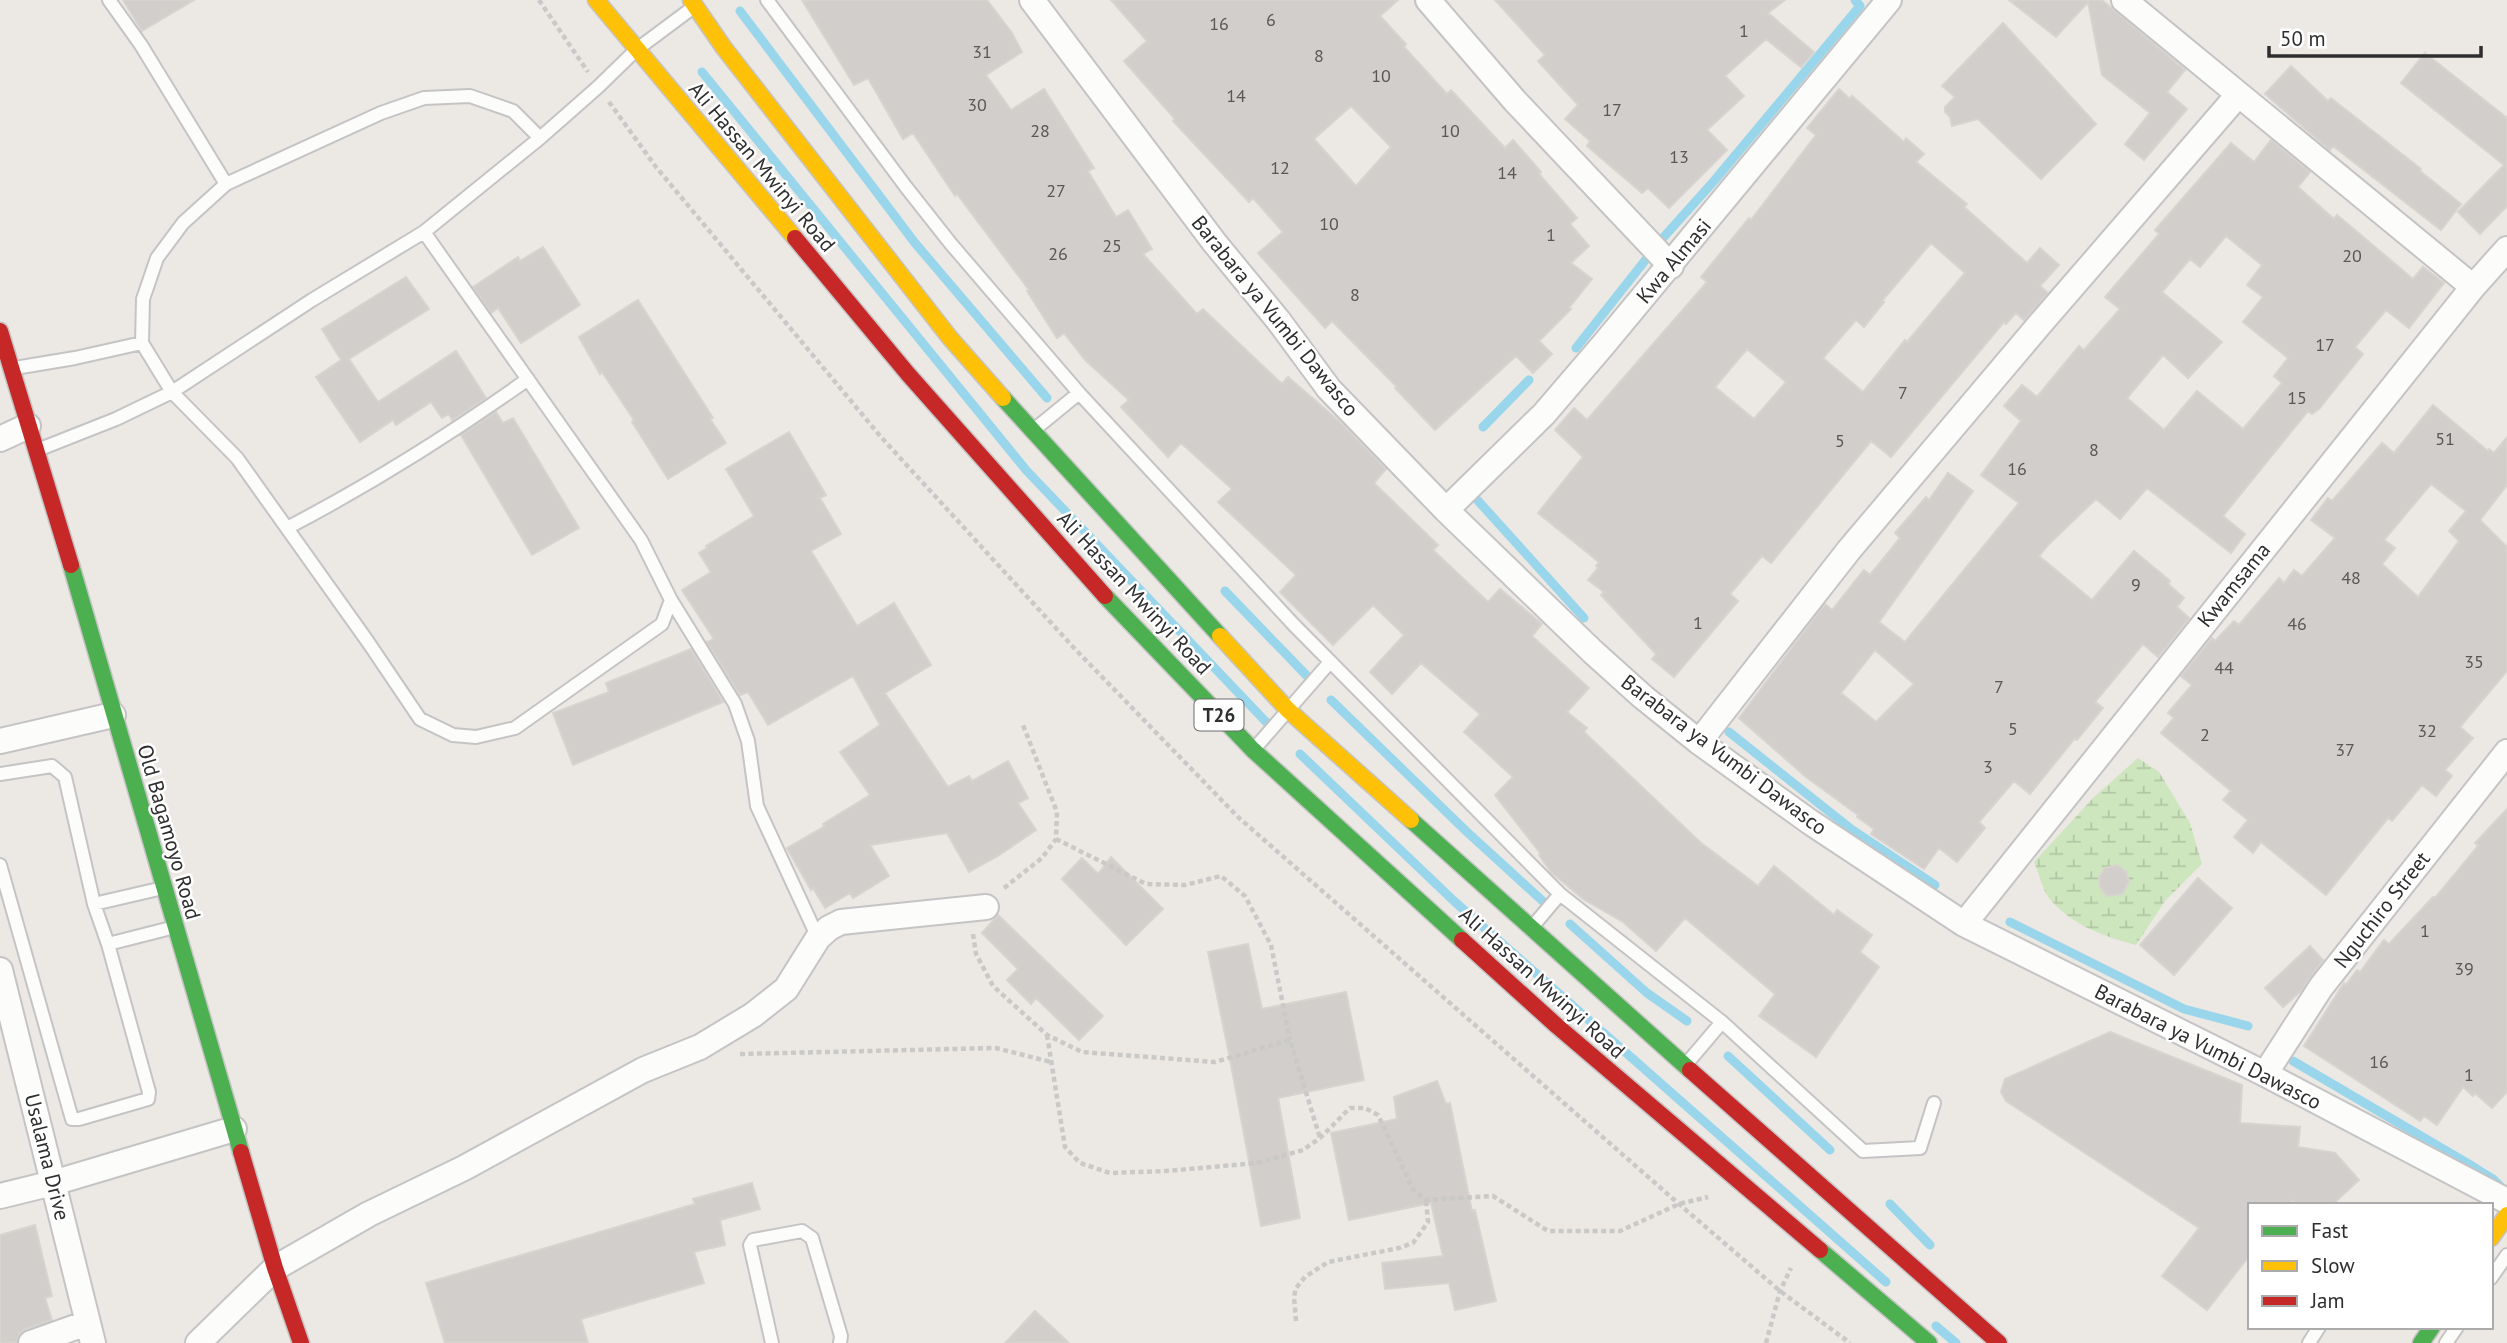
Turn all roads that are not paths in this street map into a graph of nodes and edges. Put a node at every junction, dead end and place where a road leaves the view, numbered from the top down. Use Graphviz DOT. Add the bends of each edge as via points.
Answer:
graph roads {
  1 [pos="109,0"];
  2 [pos="596,0"];
  3 [pos="767,0"];
  4 [pos="1032,0"];
  5 [pos="1428,0"];
  6 [pos="2124,0"];
  7 [pos="697,2"];
  8 [pos="1884,2"];
  9 [pos="636,50"];
  10 [pos="2238,95"];
  11 [pos="540,138"];
  12 [pos="226,184"];
  13 [pos="424,232"];
  14 [pos="2507,249"];
  15 [pos="1671,266"];
  16 [pos="2473,287"];
  17 [pos="0,331"];
  18 [pos="142,343"];
  19 [pos="5,366"];
  20 [pos="528,379"];
  21 [pos="172,392"];
  22 [pos="1079,393"];
  23 [pos="28,425"];
  24 [pos="1032,431"];
  25 [pos="0,439"];
  26 [pos="37,450"];
  27 [pos="1446,510"];
  28 [pos="287,528"];
  29 [pos="671,600"];
  30 [pos="1330,662"];
  31 [pos="1288,710"];
  32 [pos="113,715"];
  33 [pos="0,741"];
  34 [pos="1699,742"];
  35 [pos="1253,750"];
  36 [pos="2507,752"];
  37 [pos="0,774"];
  38 [pos="0,865"];
  39 [pos="164,887"];
  40 [pos="1560,894"];
  41 [pos="94,904"];
  42 [pos="986,907"];
  43 [pos="1964,924"];
  44 [pos="175,926"];
  45 [pos="1531,928"];
  46 [pos="818,938"];
  47 [pos="108,944"];
  48 [pos="0,970"];
  49 [pos="1722,1022"];
  50 [pos="1685,1065"];
  51 [pos="2265,1073"];
  52 [pos="1934,1103"];
  53 [pos="234,1129"];
  54 [pos="53,1182"];
  55 [pos="0,1196"];
  56 [pos="2507,1201"];
  57 [pos="2507,1215"];
  58 [pos="2493,1235"];
  59 [pos="2507,1255"];
  60 [pos="275,1268"];
  61 [pos="2493,1275"];
  62 [pos="90,1333"];
  63 [pos="31,1343"];
  64 [pos="198,1343"];
  65 [pos="301,1343"];
  66 [pos="772,1343"];
  67 [pos="840,1343"];
  68 [pos="1929,1343"];
  69 [pos="1999,1343"];
  1 -- 12 [label="lane"];
  2 -- 9 [label="main road, Ali Hassan Mwinyi Road / T26"];
  3 -- 22 [label="lane" via="921,206"];
  4 -- 27 [label="street, Barabara ya Vumbi Dawasco" via="1329,389"];
  5 -- 15 [label="street"];
  6 -- 10 [label="street"];
  7 -- 9 [label="lane"];
  7 -- 24 [label="main road, Ali Hassan Mwinyi Road / T26" via="724,48 950,338"];
  8 -- 15 [label="street, Kwa Almasi"];
  9 -- 11 [label="lane"];
  9 -- 35 [label="main road, Ali Hassan Mwinyi Road / T26" via="908,374 1116,608"];
  10 -- 16 [label="street"];
  10 -- 34 [label="street" via="1857,540"];
  11 -- 12 [label="lane" via="513,111 470,96 424,98"];
  11 -- 13 [label="lane"];
  12 -- 18 [label="lane" via="183,223 157,258 143,299"];
  13 -- 20 [label="lane"];
  13 -- 21 [label="lane"];
  14 -- 16 [label="street, Kwamsama"];
  15 -- 27 [label="street, Kwa Almasi" via="1544,414"];
  16 -- 43 [label="street, Kwamsama"];
  17 -- 19 [label="main road, Old Bagamoyo Road"];
  18 -- 19 [label="lane" via="75,358"];
  18 -- 21 [label="lane"];
  19 -- 23 [label="main road, Old Bagamoyo Road"];
  20 -- 28 [label="lane" via="356,492"];
  20 -- 29 [label="lane" via="641,540"];
  21 -- 26 [label="lane"];
  21 -- 28 [label="lane" via="237,458"];
  22 -- 24 [label="lane"];
  22 -- 30 [label="lane"];
  23 -- 25 [label="street"];
  23 -- 26 [label="main road, Old Bagamoyo Road"];
  24 -- 31 [label="main road, Ali Hassan Mwinyi Road / T26"];
  26 -- 32 [label="main road, Old Bagamoyo Road"];
  27 -- 34 [label="street, Barabara ya Vumbi Dawasco" via="1593,653"];
  28 -- 29 [label="lane" via="420,719 453,735 476,737 515,728 662,624"];
  29 -- 46 [label="lane" via="736,704 748,741 757,806"];
  30 -- 31 [label="lane"];
  30 -- 40 [label="lane"];
  31 -- 35 [label="lane"];
  31 -- 45 [label="main road, Ali Hassan Mwinyi Road / T26"];
  32 -- 33 [label="street"];
  32 -- 39 [label="main road, Old Bagamoyo Road"];
  34 -- 43 [label="street, Barabara ya Vumbi Dawasco"];
  35 -- 68 [label="main road, Ali Hassan Mwinyi Road / T26" via="1557,1026"];
  36 -- 51 [label="street, Nguchiro Street" via="2321,987"];
  37 -- 41 [label="lane" via="52,766 65,777"];
  38 -- 47 [label="lane" via="72,1119 148,1099"];
  39 -- 41 [label="lane"];
  39 -- 44 [label="main road, Old Bagamoyo Road"];
  40 -- 45 [label="lane"];
  40 -- 49 [label="lane"];
  41 -- 47 [label="lane"];
  42 -- 46 [label="street" via="841,922"];
  43 -- 51 [label="street, Barabara ya Vumbi Dawasco"];
  44 -- 47 [label="lane"];
  44 -- 53 [label="main road, Old Bagamoyo Road"];
  45 -- 50 [label="main road, Ali Hassan Mwinyi Road / T26"];
  46 -- 60 [label="street" via="786,989 753,1016 369,1214"];
  48 -- 54 [label="street, Usalama Drive"];
  49 -- 50 [label="lane"];
  49 -- 52 [label="lane" via="1863,1151 1920,1149"];
  50 -- 69 [label="main road, Ali Hassan Mwinyi Road / T26"];
  51 -- 56 [label="street, Barabara ya Vumbi Dawasco"];
  53 -- 54 [label="street"];
  53 -- 60 [label="main road, Old Bagamoyo Road"];
  54 -- 55 [label="street"];
  54 -- 62 [label="street, Usalama Drive"];
  57 -- 58 [label="main road"];
  59 -- 61 [label="lane"];
  60 -- 64 [label="street"];
  60 -- 65 [label="main road, Old Bagamoyo Road"];
  62 -- 63 [label="street"];
  66 -- 67 [label="lane" via="750,1245 753,1240 802,1231 812,1238"];
}
